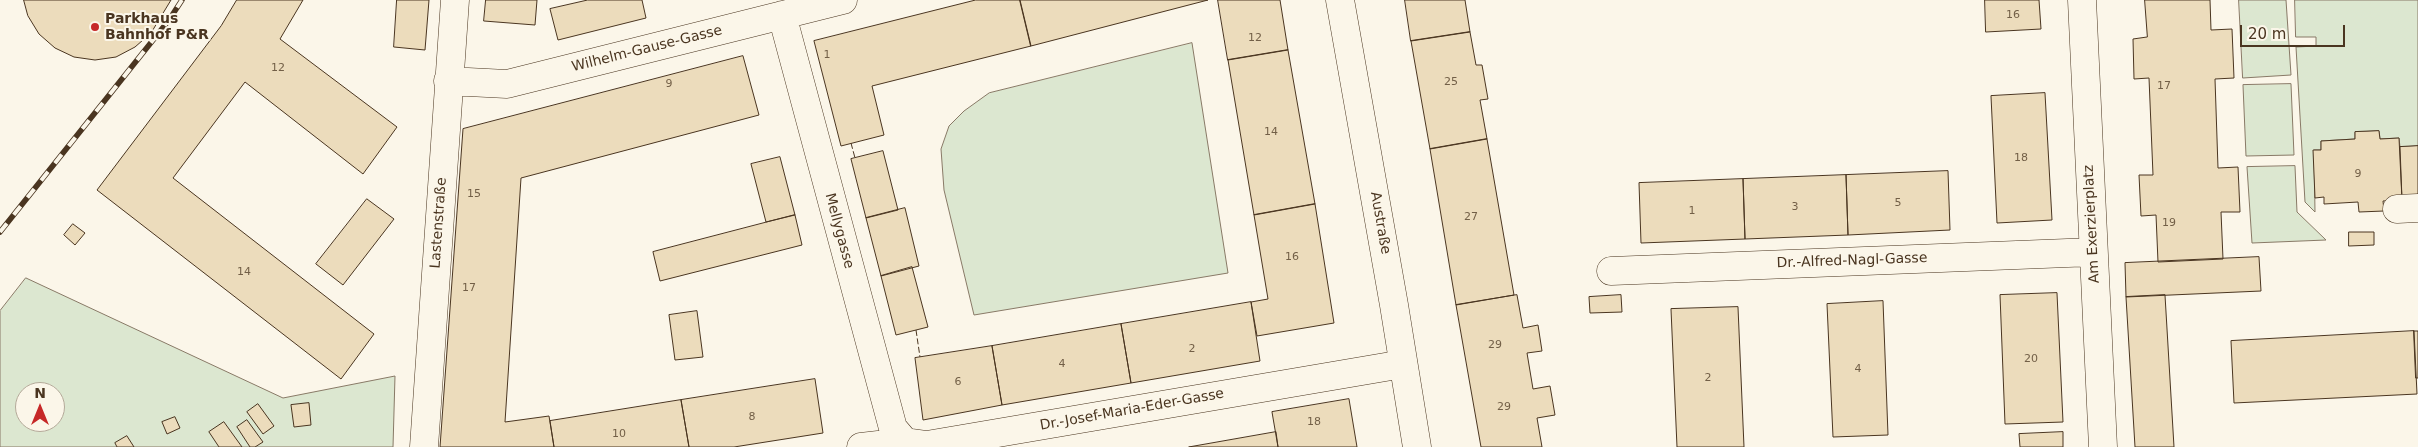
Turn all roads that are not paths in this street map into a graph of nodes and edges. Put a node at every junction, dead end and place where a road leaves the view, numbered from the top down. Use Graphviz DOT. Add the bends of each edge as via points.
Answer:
graph roads {
  1 [pos="455,0"];
  2 [pos="843,0"];
  3 [pos="1340,0"];
  4 [pos="2082,0"];
  5 [pos="782,15"];
  6 [pos="448,81"];
  7 [pos="2093,252"];
  8 [pos="1611,271"];
  9 [pos="1403,364"];
  10 [pos="905,442"];
  11 [pos="424,447"];
  12 [pos="861,447"];
  13 [pos="1417,447"];
  14 [pos="2103,447"];
  1 -- 6 [label="street, Lastenstraße"];
  2 -- 5 [label="street, Wilhelm-Gause-Gasse"];
  3 -- 9 [label="street, Austraße"];
  4 -- 7 [label="street, Am Exerzierplatz"];
  5 -- 6 [label="street, Wilhelm-Gause-Gasse" via="507,84"];
  5 -- 10 [label="street, Mellygasse" via="893,428"];
  6 -- 11 [label="street, Lastenstraße"];
  7 -- 8 [label="street, Dr.-Alfred-Nagl-Gasse"];
  7 -- 14 [label="street, Am Exerzierplatz"];
  9 -- 10 [label="street, Dr.-Josef-Maria-Eder-Gasse" via="927,445"];
  9 -- 13 [label="street, Austraße"];
  10 -- 12 [label="street, Dr.-Josef-Maria-Eder-Gasse"];
}
